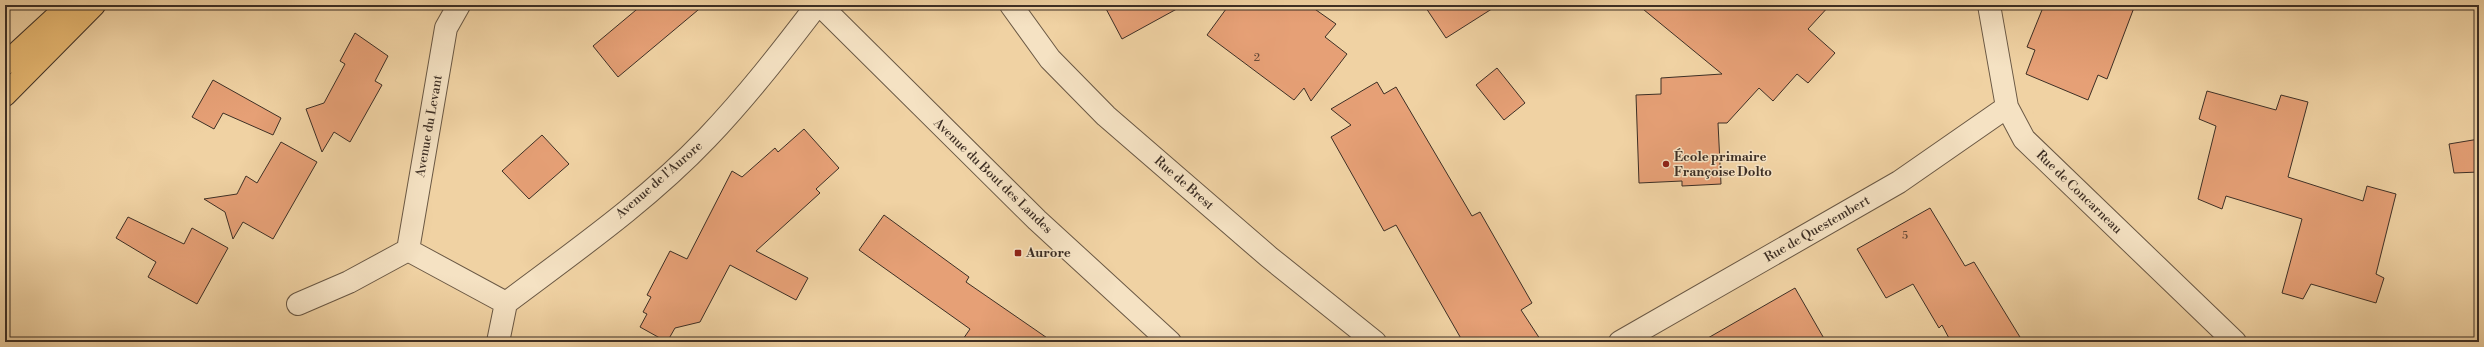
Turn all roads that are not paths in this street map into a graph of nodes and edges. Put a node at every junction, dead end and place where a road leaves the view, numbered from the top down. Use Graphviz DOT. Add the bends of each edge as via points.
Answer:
graph roads {
  1 [pos="68,5"];
  2 [pos="94,5"];
  3 [pos="459,5"];
  4 [pos="817,5"];
  5 [pos="820,5"];
  6 [pos="1011,5"];
  7 [pos="1989,5"];
  8 [pos="5,64"];
  9 [pos="5,95"];
  10 [pos="2007,107"];
  11 [pos="408,250"];
  12 [pos="506,303"];
  13 [pos="298,304"];
  14 [pos="498,342"];
  15 [pos="1170,342"];
  16 [pos="1375,342"];
  17 [pos="1620,342"];
  18 [pos="2235,342"];
  1 -- 8 [label="highway"];
  2 -- 9 [label="highway"];
  3 -- 11 [label="street, Avenue du Levant" via="446,28"];
  4 -- 12 [label="street, Avenue de l'Aurore" via="763,76 706,139 641,199"];
  5 -- 15 [label="street, Avenue du Bout des Landes" via="1037,220"];
  6 -- 16 [label="street, Rue de Brest" via="1050,59 1106,116 1269,257"];
  7 -- 10 [label="street, Rue de Concarneau"];
  10 -- 17 [label="street, Rue de Questembert" via="1899,182"];
  10 -- 18 [label="street, Rue de Concarneau" via="2024,139"];
  11 -- 12 [label="street"];
  11 -- 13 [label="street" via="348,282"];
  12 -- 14 [label="street"];
}
